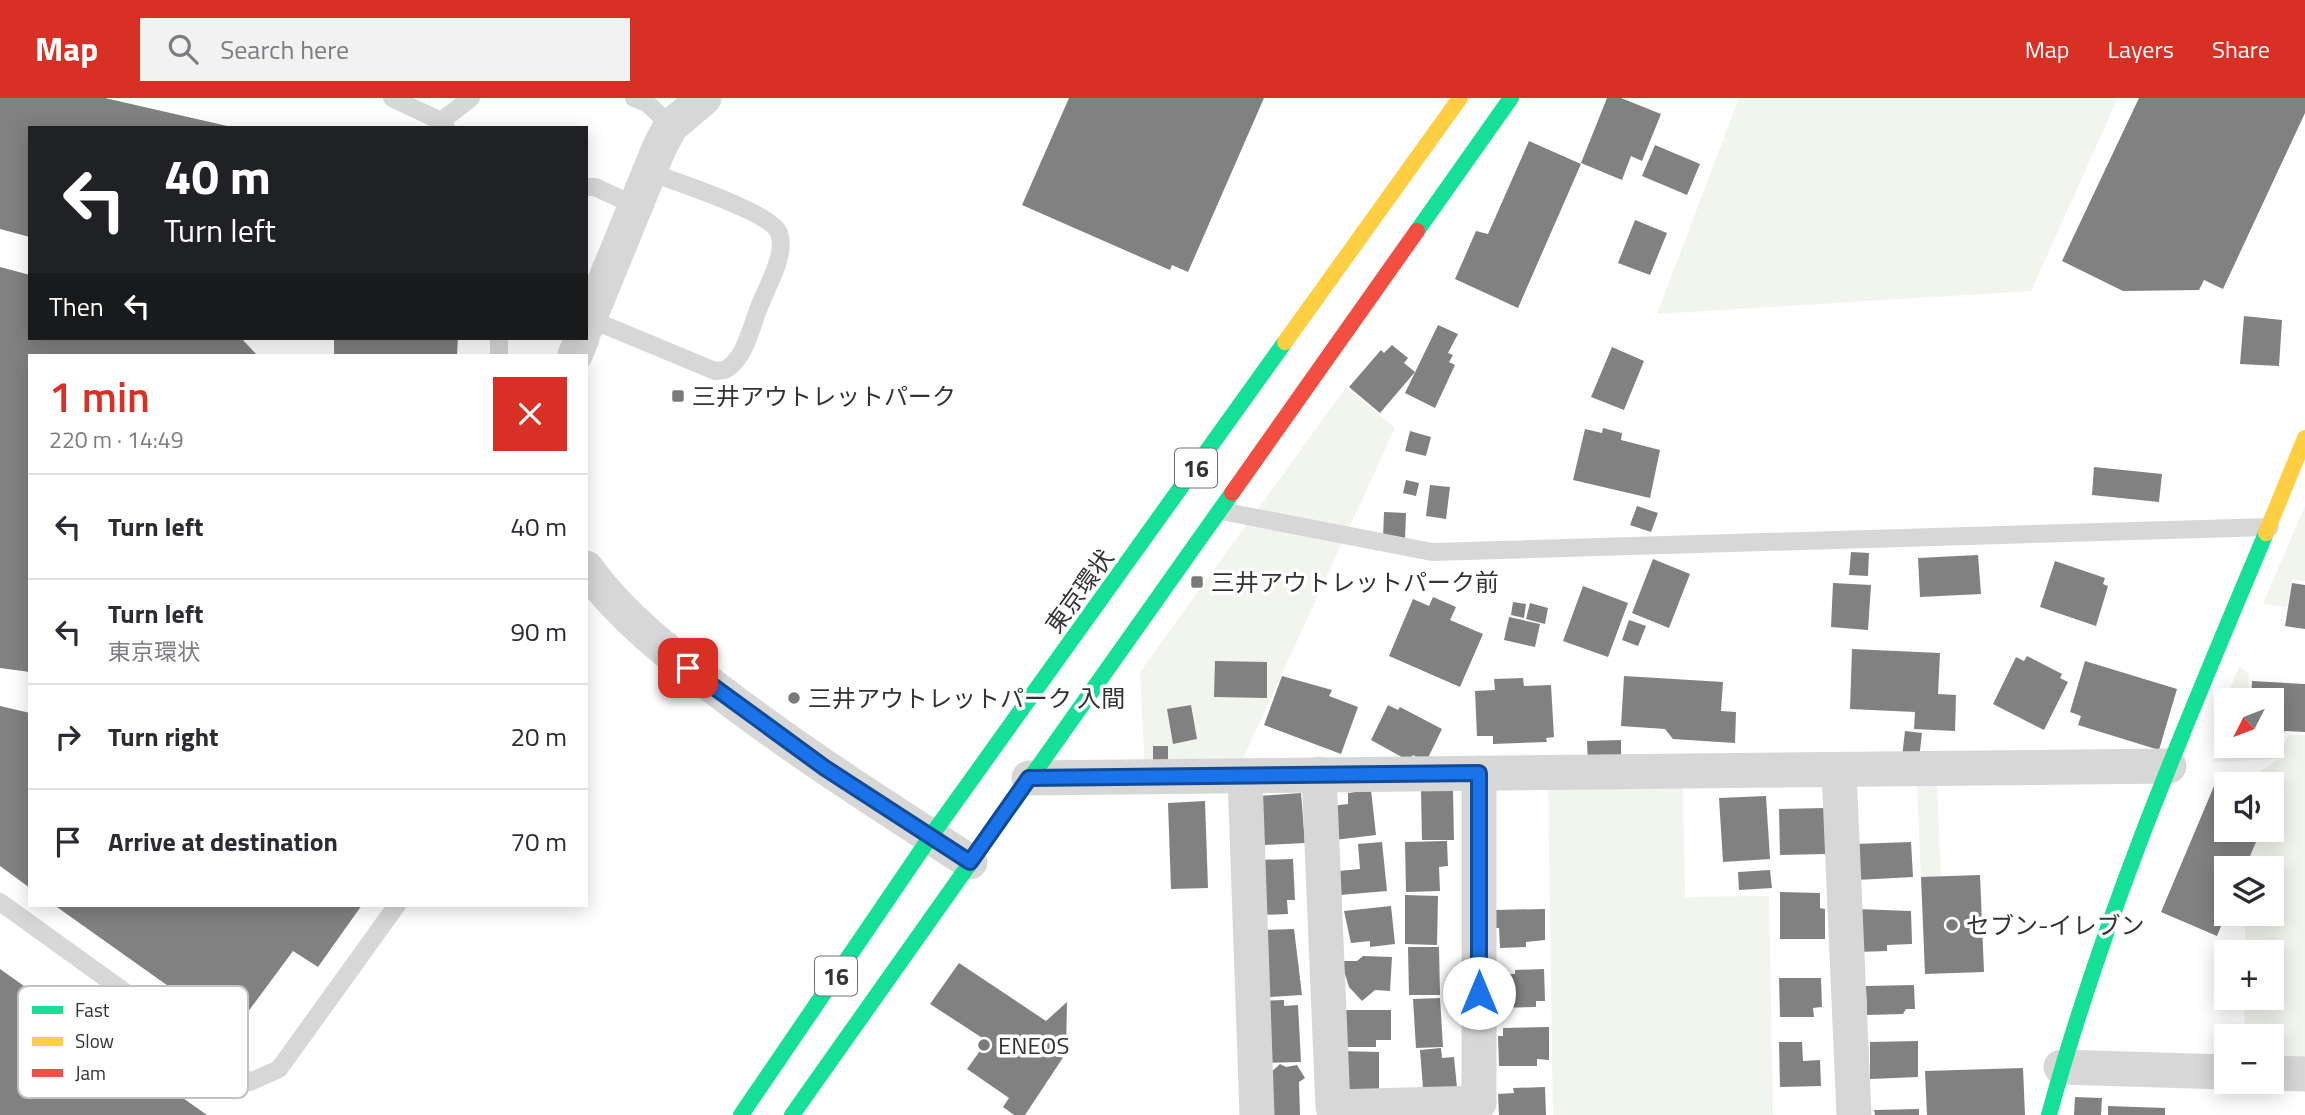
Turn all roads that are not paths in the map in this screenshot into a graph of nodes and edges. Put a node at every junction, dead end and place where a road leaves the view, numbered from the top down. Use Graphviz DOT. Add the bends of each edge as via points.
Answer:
graph roads {
  1 [pos="393,98"];
  2 [pos="471,98"];
  3 [pos="634,98"];
  4 [pos="704,98"];
  5 [pos="1460,98"];
  6 [pos="1511,98"];
  7 [pos="444,124"];
  8 [pos="671,126"];
  9 [pos="649,172"];
  10 [pos="588,187"];
  11 [pos="636,206"];
  12 [pos="588,323"];
  13 [pos="588,329"];
  14 [pos="2305,438"];
  15 [pos="1221,511"];
  16 [pos="2270,527"];
  17 [pos="588,570"];
  18 [pos="2169,766"];
  19 [pos="1839,771"];
  20 [pos="1479,773"];
  21 [pos="1319,774"];
  22 [pos="1245,776"];
  23 [pos="1029,778"];
  24 [pos="930,836"];
  25 [pos="970,862"];
  26 [pos="0,902"];
  27 [pos="396,907"];
  28 [pos="117,986"];
  29 [pos="2060,1067"];
  30 [pos="2214,1072"];
  31 [pos="2284,1073"];
  32 [pos="2305,1074"];
  33 [pos="248,1081"];
  34 [pos="741,1115"];
  35 [pos="792,1115"];
  36 [pos="1258,1115"];
  37 [pos="1854,1115"];
  38 [pos="2049,1115"];
  1 -- 7 [label="lane"];
  2 -- 7 [label="lane"];
  3 -- 8 [label="lane" via="648,103"];
  4 -- 8 [label="street"];
  5 -- 24 [label="main road, 東京環状 / 16"];
  6 -- 15 [label="main road, 16"];
  8 -- 9 [label="street"];
  9 -- 11 [label="street"];
  9 -- 13 [label="lane" via="746,209 772,223 780,234 780,253 740,356 725,370 715,370"];
  10 -- 11 [label="lane"];
  11 -- 12 [label="street"];
  14 -- 16 [label="main road"];
  15 -- 16 [label="lane" via="1432,552"];
  15 -- 23 [label="main road, 16"];
  16 -- 18 [label="main road"];
  17 -- 24 [label="street" via="634,624 688,668 825,768"];
  18 -- 19 [label="street"];
  18 -- 29 [label="main road" via="2106,925"];
  19 -- 20 [label="street"];
  19 -- 37 [label="street"];
  20 -- 21 [label="street"];
  20 -- 21 [label="street" via="1479,1103 1333,1107"];
  21 -- 22 [label="street"];
  22 -- 23 [label="street"];
  22 -- 36 [label="street"];
  23 -- 25 [label="main road, 16"];
  24 -- 25 [label="street"];
  24 -- 34 [label="main road, 東京環状 / 16"];
  25 -- 35 [label="main road, 16"];
  26 -- 28 [label="lane"];
  27 -- 33 [label="lane" via="279,1069"];
  29 -- 30 [label="street"];
  29 -- 38 [label="main road"];
  31 -- 32 [label="street"];
}
